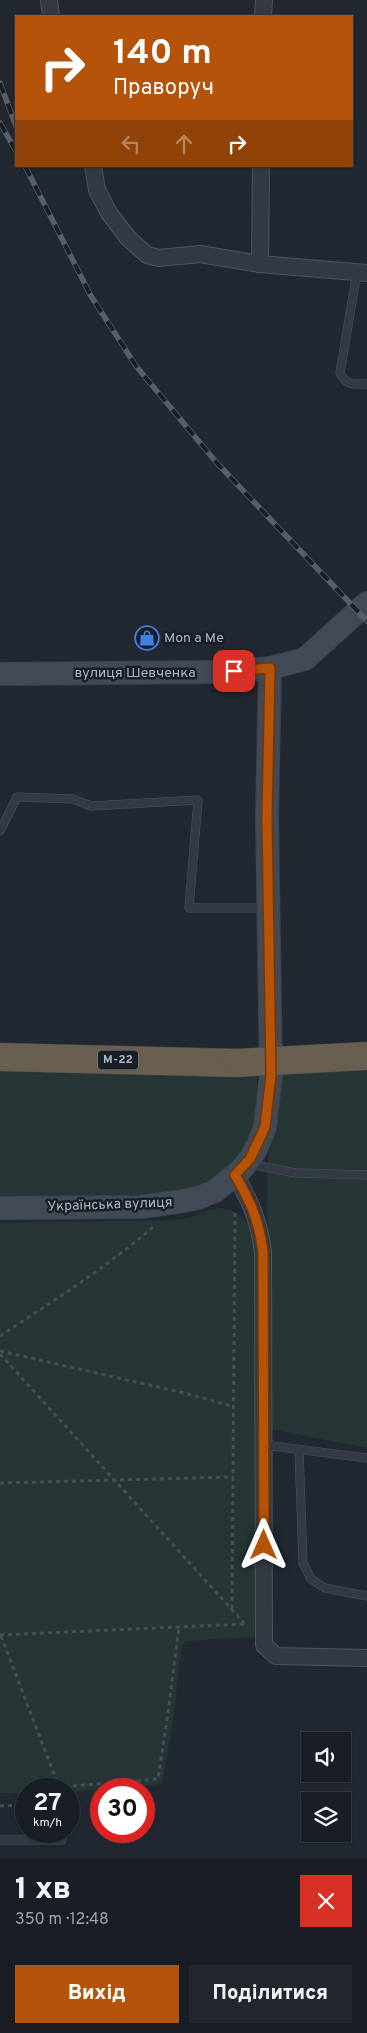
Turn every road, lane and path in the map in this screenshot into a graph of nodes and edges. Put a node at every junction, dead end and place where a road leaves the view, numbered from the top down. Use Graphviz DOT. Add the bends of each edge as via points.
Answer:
graph roads {
  1 [pos="49,0"];
  2 [pos="264,0"];
  3 [pos="51,15"];
  4 [pos="263,15"];
  5 [pos="93,167"];
  6 [pos="261,167"];
  7 [pos="260,264"];
  8 [pos="362,272"];
  9 [pos="367,384"];
  10 [pos="367,603"];
  11 [pos="270,668"];
  12 [pos="0,674"];
  13 [pos="0,830"];
  14 [pos="268,908"];
  15 [pos="367,1056"];
  16 [pos="0,1057"];
  17 [pos="241,1169"];
  18 [pos="367,1175"];
  19 [pos="178,1202"];
  20 [pos="0,1208"];
  21 [pos="235,1212"];
  22 [pos="0,1336"];
  23 [pos="0,1353"];
  24 [pos="234,1407"];
  25 [pos="264,1445"];
  26 [pos="299,1450"];
  27 [pos="367,1458"];
  28 [pos="234,1477"];
  29 [pos="115,1480"];
  30 [pos="0,1483"];
  31 [pos="367,1596"];
  32 [pos="232,1609"];
  33 [pos="244,1624"];
  34 [pos="264,1624"];
  35 [pos="179,1627"];
  36 [pos="0,1635"];
  37 [pos="367,1658"];
  38 [pos="55,1778"];
  39 [pos="80,1786"];
  40 [pos="0,1806"];
  41 [pos="15,1806"];
  42 [pos="0,1840"];
  43 [pos="15,1840"];
  1 -- 3 [label="street"];
  2 -- 4 [label="street"];
  5 -- 7 [label="street" via="97,190 110,213 128,238 147,255 159,258 200,254"];
  6 -- 7 [label="street"];
  7 -- 8 [label="street"];
  8 -- 9 [label="lane" via="340,374 349,384"];
  10 -- 11 [label="street, вулиця Шевченка" via="305,659"];
  11 -- 12 [label="street, вулиця Шевченка" via="215,672"];
  11 -- 14 [label="street, Українська вулиця"];
  13 -- 14 [label="lane" via="17,796 73,799 91,806 198,800 189,908"];
  14 -- 17 [label="street, Українська вулиця" via="271,1075 268,1109 258,1145"];
  15 -- 16 [label="highway, М-22, bridge" via="237,1063"];
  17 -- 18 [label="lane"];
  17 -- 19 [label="street, Українська вулиця" via="214,1191"];
  17 -- 25 [label="street" via="262,1242"];
  19 -- 20 [label="street, Українська вулиця" via="140,1207"];
  19 -- 22 [label="path" via="122,1254"];
  21 -- 24 [label="path"];
  23 -- 24 [label="path"];
  23 -- 29 [label="path"];
  24 -- 28 [label="path"];
  25 -- 26 [label="lane"];
  25 -- 34 [label="street"];
  26 -- 27 [label="lane"];
  26 -- 31 [label="lane" via="303,1563 311,1579 325,1588"];
  28 -- 29 [label="path"];
  28 -- 32 [label="path"];
  29 -- 30 [label="path"];
  29 -- 32 [label="path"];
  32 -- 33 [label="path"];
  33 -- 34 [label="path"];
  33 -- 35 [label="path"];
  34 -- 37 [label="street" via="264,1645 276,1656"];
  35 -- 36 [label="path"];
  35 -- 39 [label="path" via="158,1779"];
  36 -- 38 [label="path"];
  40 -- 41 [label="path"];
  42 -- 43 [label="lane"];
}
